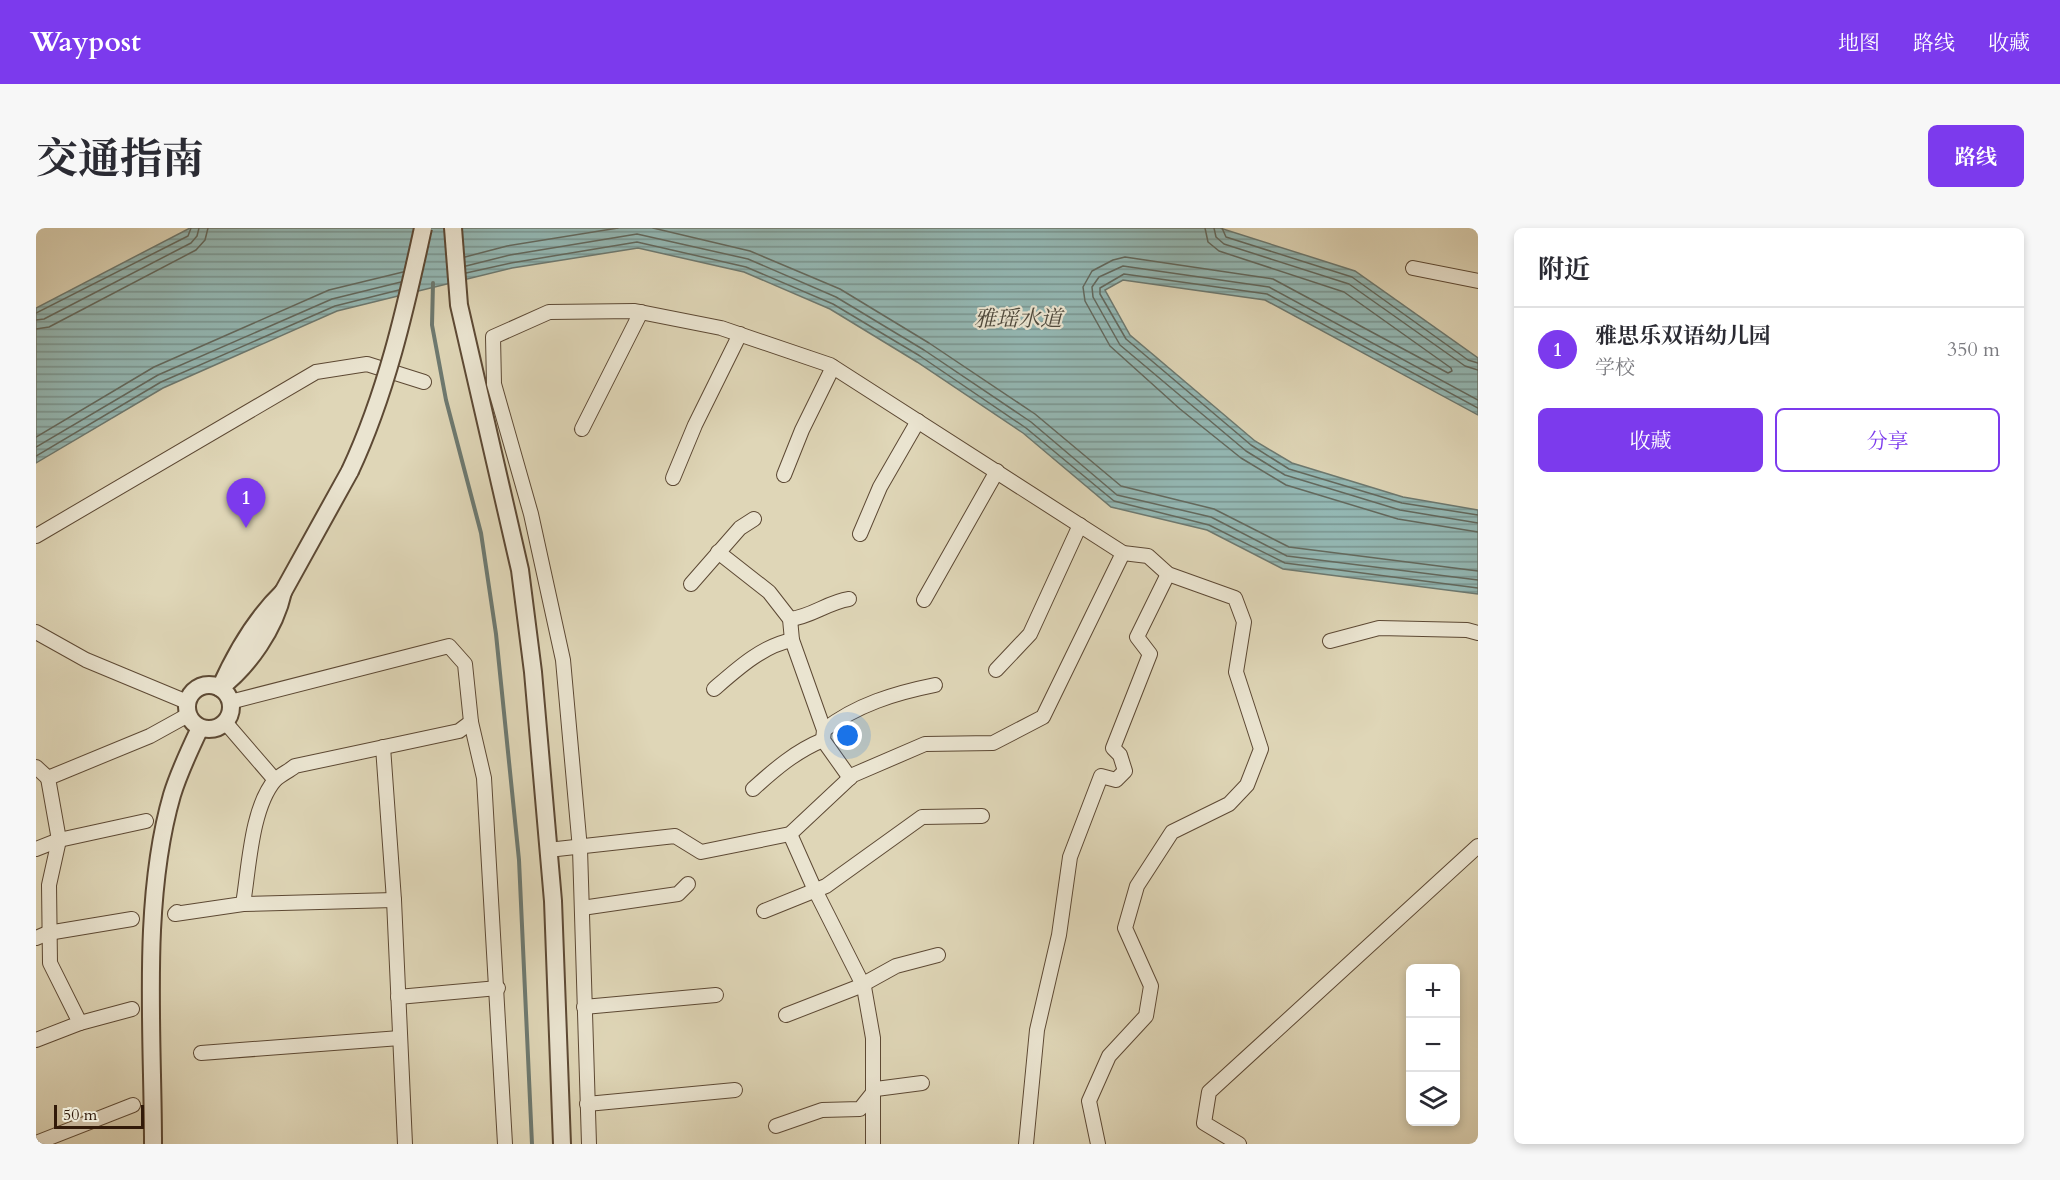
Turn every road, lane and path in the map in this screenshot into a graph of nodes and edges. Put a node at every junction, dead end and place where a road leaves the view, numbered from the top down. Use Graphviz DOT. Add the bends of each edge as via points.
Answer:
graph roads {
  1 [pos="423,228"];
  2 [pos="453,228"];
  3 [pos="1413,268"];
  4 [pos="1478,281"];
  5 [pos="642,312"];
  6 [pos="740,334"];
  7 [pos="834,367"];
  8 [pos="424,381"];
  9 [pos="918,421"];
  10 [pos="582,429"];
  11 [pos="997,471"];
  12 [pos="784,475"];
  13 [pos="673,478"];
  14 [pos="754,519"];
  15 [pos="1080,525"];
  16 [pos="860,534"];
  17 [pos="36,536"];
  18 [pos="718,552"];
  19 [pos="1123,553"];
  20 [pos="1168,574"];
  21 [pos="691,584"];
  22 [pos="849,599"];
  23 [pos="924,600"];
  24 [pos="790,620"];
  25 [pos="36,632"];
  26 [pos="1478,633"];
  27 [pos="792,640"];
  28 [pos="1330,641"];
  29 [pos="996,670"];
  30 [pos="935,685"];
  31 [pos="714,689"];
  32 [pos="225,695"];
  33 [pos="187,708"];
  34 [pos="225,722"];
  35 [pos="471,722"];
  36 [pos="200,728"];
  37 [pos="823,735"];
  38 [pos="383,747"];
  39 [pos="36,767"];
  40 [pos="48,778"];
  41 [pos="850,778"];
  42 [pos="275,780"];
  43 [pos="753,789"];
  44 [pos="982,816"];
  45 [pos="146,821"];
  46 [pos="790,834"];
  47 [pos="59,840"];
  48 [pos="1478,846"];
  49 [pos="36,849"];
  50 [pos="580,849"];
  51 [pos="548,850"];
  52 [pos="688,884"];
  53 [pos="394,900"];
  54 [pos="243,904"];
  55 [pos="582,908"];
  56 [pos="764,911"];
  57 [pos="177,912"];
  58 [pos="132,919"];
  59 [pos="42,935"];
  60 [pos="938,955"];
  61 [pos="498,988"];
  62 [pos="716,995"];
  63 [pos="398,997"];
  64 [pos="584,1007"];
  65 [pos="132,1009"];
  66 [pos="786,1015"];
  67 [pos="80,1023"];
  68 [pos="400,1038"];
  69 [pos="36,1040"];
  70 [pos="201,1053"];
  71 [pos="922,1083"];
  72 [pos="735,1090"];
  73 [pos="874,1092"];
  74 [pos="587,1104"];
  75 [pos="133,1105"];
  76 [pos="776,1126"];
  77 [pos="36,1143"];
  78 [pos="153,1144"];
  79 [pos="405,1144"];
  80 [pos="505,1144"];
  81 [pos="562,1144"];
  82 [pos="589,1144"];
  83 [pos="873,1144"];
  84 [pos="1026,1144"];
  85 [pos="1098,1144"];
  86 [pos="1239,1144"];
  1 -- 32 [label="street, bridge" via="385,382 365,439 284,592 279,612"];
  2 -- 51 [label="street" via="459,304 520,570"];
  3 -- 4 [label="street"];
  5 -- 6 [label="street"];
  5 -- 10 [label="street"];
  5 -- 50 [label="street" via="549,312 493,337 494,384 531,514 563,660"];
  6 -- 7 [label="street"];
  6 -- 13 [label="street"];
  7 -- 9 [label="street"];
  7 -- 12 [label="street"];
  8 -- 17 [label="street" via="367,364 316,372"];
  9 -- 11 [label="street"];
  9 -- 16 [label="street" via="880,487"];
  11 -- 15 [label="street"];
  11 -- 23 [label="street"];
  14 -- 18 [label="street"];
  15 -- 19 [label="street"];
  15 -- 29 [label="street" via="1030,634"];
  18 -- 21 [label="street"];
  18 -- 24 [label="street" via="769,592"];
  19 -- 20 [label="street" via="1148,556"];
  19 -- 41 [label="street" via="1043,717 993,743 926,744"];
  20 -- 84 [label="street" via="1137,637 1150,654 1113,748 1125,771 1116,780 1101,776 1070,857 1059,935 1037,1030"];
  20 -- 85 [label="street" via="1236,598 1244,622 1236,672 1261,749 1247,785 1229,804 1172,832 1137,886 1125,928 1151,986 1146,1016 1109,1056 1089,1101"];
  22 -- 24 [label="street"];
  24 -- 27 [label="street"];
  25 -- 33 [label="street"];
  26 -- 28 [label="street" via="1379,628"];
  27 -- 31 [label="street" via="778,643 737,668"];
  27 -- 37 [label="street"];
  30 -- 37 [label="street" via="900,692 853,711"];
  32 -- 33 [label="street" via="203,686 196,689"];
  32 -- 34 [label="street" via="229,716"];
  32 -- 35 [label="street" via="449,646 465,664"];
  33 -- 36 [label="street"];
  33 -- 40 [label="street" via="150,736"];
  34 -- 36 [label="street" via="212,729"];
  34 -- 42 [label="street"];
  35 -- 38 [label="street" via="459,731"];
  35 -- 61 [label="street" via="484,778"];
  36 -- 78 [label="street" via="172,794 153,903"];
  37 -- 41 [label="street"];
  37 -- 43 [label="street"];
  38 -- 42 [label="street" via="294,766"];
  38 -- 53 [label="street"];
  39 -- 40 [label="street"];
  40 -- 47 [label="street"];
  41 -- 46 [label="street"];
  42 -- 54 [label="street" via="257,821"];
  44 -- 56 [label="street" via="922,817 825,886"];
  45 -- 47 [label="street"];
  46 -- 50 [label="street" via="701,852 675,836"];
  46 -- 73 [label="street" via="864,987 873,1038"];
  47 -- 49 [label="street"];
  47 -- 59 [label="street"];
  48 -- 86 [label="street" via="1209,1092 1204,1123"];
  50 -- 51 [label="street"];
  50 -- 55 [label="street"];
  51 -- 81 [label="street"];
  52 -- 55 [label="street" via="678,894"];
  53 -- 54 [label="street"];
  53 -- 63 [label="street"];
  54 -- 57 [label="street"];
  55 -- 64 [label="street"];
  58 -- 59 [label="street"];
  59 -- 67 [label="street" via="50,963"];
  60 -- 66 [label="street" via="896,966 858,987"];
  61 -- 63 [label="street"];
  61 -- 80 [label="street"];
  62 -- 64 [label="street"];
  63 -- 68 [label="street"];
  64 -- 74 [label="street"];
  65 -- 67 [label="street"];
  67 -- 69 [label="street"];
  68 -- 70 [label="street"];
  68 -- 79 [label="street"];
  71 -- 73 [label="street"];
  72 -- 74 [label="street"];
  73 -- 76 [label="street" via="860,1109 822,1110"];
  73 -- 83 [label="street"];
  74 -- 82 [label="street"];
  75 -- 77 [label="street"];
}
